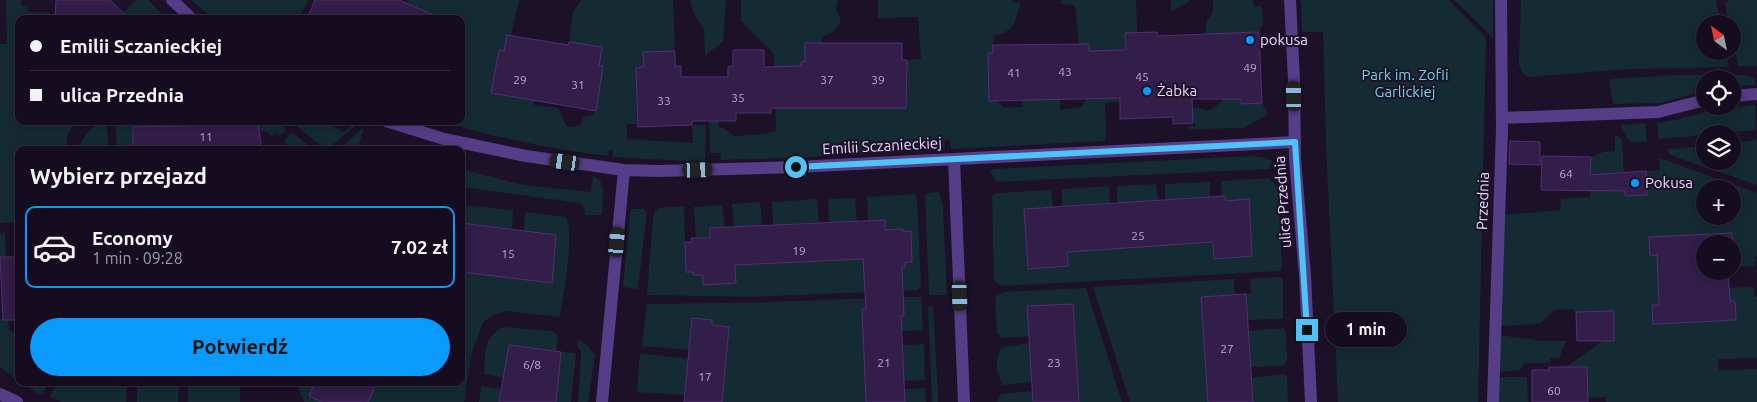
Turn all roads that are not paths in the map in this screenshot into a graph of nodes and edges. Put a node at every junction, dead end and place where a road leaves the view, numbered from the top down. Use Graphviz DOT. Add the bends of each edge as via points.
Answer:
graph roads {
  1 [pos="172,0"];
  2 [pos="1290,0"];
  3 [pos="1501,0"];
  4 [pos="188,15"];
  5 [pos="1757,94"];
  6 [pos="1741,95"];
  7 [pos="1696,102"];
  8 [pos="1502,118"];
  9 [pos="399,125"];
  10 [pos="1295,142"];
  11 [pos="954,159"];
  12 [pos="624,170"];
  13 [pos="0,394"];
  14 [pos="17,402"];
  15 [pos="602,402"];
  16 [pos="964,402"];
  17 [pos="1311,402"];
  18 [pos="1494,402"];
  1 -- 4 [label="street"];
  2 -- 10 [label="street, ulica Przednia"];
  3 -- 8 [label="street, Przednia"];
  5 -- 6 [label="street"];
  7 -- 8 [label="street" via="1658,112"];
  8 -- 18 [label="street, Przednia"];
  9 -- 12 [label="street, Emilii Sczanieckiej" via="444,139 526,156"];
  10 -- 11 [label="street, Emilii Sczanieckiej"];
  10 -- 17 [label="street, ulica Przednia"];
  11 -- 12 [label="street, Emilii Sczanieckiej" via="658,172"];
  11 -- 16 [label="street"];
  12 -- 15 [label="street"];
  13 -- 14 [label="street"];
}
